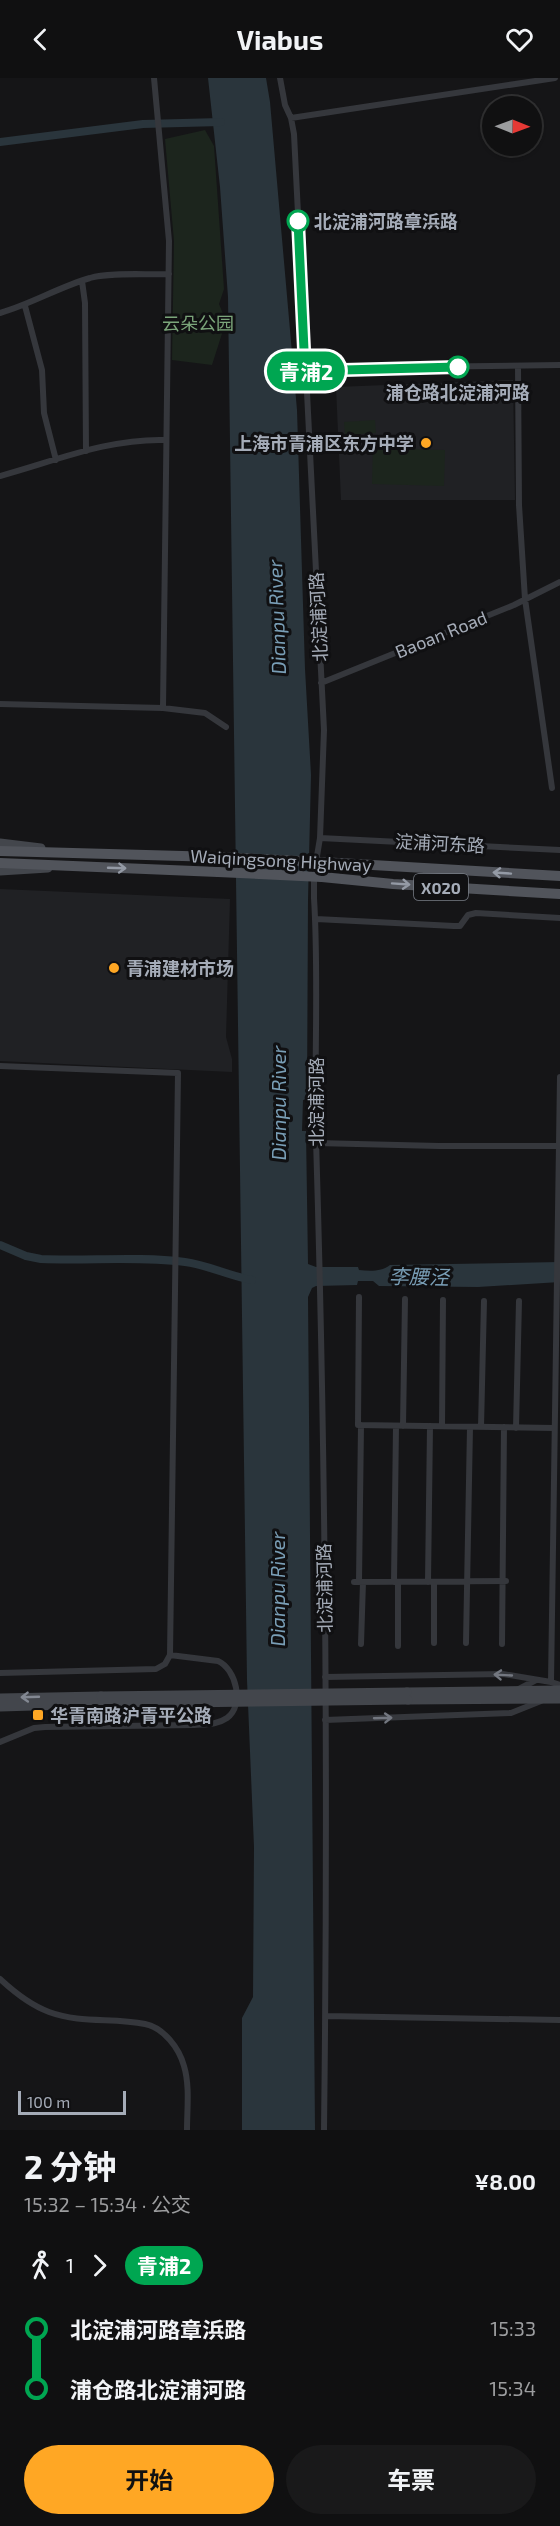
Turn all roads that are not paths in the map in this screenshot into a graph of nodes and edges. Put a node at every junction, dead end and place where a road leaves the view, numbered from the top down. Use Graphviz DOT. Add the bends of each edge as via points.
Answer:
graph roads {
  1 [pos="154,78"];
  2 [pos="280,78"];
  3 [pos="555,78"];
  4 [pos="291,118"];
  5 [pos="169,274"];
  6 [pos="82,281"];
  7 [pos="25,306"];
  8 [pos="0,312"];
  9 [pos="560,365"];
  10 [pos="518,367"];
  11 [pos="305,371"];
  12 [pos="166,440"];
  13 [pos="86,451"];
  14 [pos="56,460"];
  15 [pos="0,476"];
  16 [pos="560,582"];
  17 [pos="525,599"];
  18 [pos="321,683"];
  19 [pos="0,704"];
  20 [pos="163,708"];
  21 [pos="225,727"];
  22 [pos="552,788"];
  23 [pos="320,838"];
  24 [pos="0,843"];
  25 [pos="560,850"];
  26 [pos="0,851"];
  27 [pos="64,853"];
  28 [pos="0,863"];
  29 [pos="58,866"];
  30 [pos="0,872"];
  31 [pos="560,876"];
  32 [pos="560,894"];
  33 [pos="560,918"];
  34 [pos="316,919"];
  35 [pos="0,1066"];
  36 [pos="560,1077"];
  37 [pos="316,1143"];
  38 [pos="559,1146"];
  39 [pos="359,1298"];
  40 [pos="405,1299"];
  41 [pos="443,1300"];
  42 [pos="484,1301"];
  43 [pos="519,1301"];
  44 [pos="361,1425"];
  45 [pos="399,1426"];
  46 [pos="430,1426"];
  47 [pos="442,1426"];
  48 [pos="470,1427"];
  49 [pos="481,1427"];
  50 [pos="504,1427"];
  51 [pos="516,1428"];
  52 [pos="554,1428"];
  53 [pos="557,1443"];
  54 [pos="467,1581"];
  55 [pos="505,1581"];
  56 [pos="359,1582"];
  57 [pos="396,1582"];
  58 [pos="431,1582"];
  59 [pos="434,1643"];
  60 [pos="466,1643"];
  61 [pos="361,1644"];
  62 [pos="502,1644"];
  63 [pos="398,1646"];
  64 [pos="170,1655"];
  65 [pos="0,1673"];
  66 [pos="325,1677"];
  67 [pos="540,1680"];
  68 [pos="551,1682"];
  69 [pos="560,1685"];
  70 [pos="517,1690"];
  71 [pos="560,1690"];
  72 [pos="407,1696"];
  73 [pos="0,1698"];
  74 [pos="545,1699"];
  75 [pos="560,1699"];
  76 [pos="102,1700"];
  77 [pos="0,1707"];
  78 [pos="325,1720"];
  79 [pos="0,1742"];
  80 [pos="0,1979"];
  81 [pos="326,2016"];
  82 [pos="560,2020"];
  83 [pos="187,2130"];
  84 [pos="324,2130"];
  1 -- 5 [label="street"];
  2 -- 4 [label="street, 北淀浦河路"];
  3 -- 4 [label="street"];
  4 -- 11 [label="street, 北淀浦河路"];
  5 -- 6 [label="street" via="93,277"];
  5 -- 12 [label="street"];
  6 -- 7 [label="street"];
  6 -- 13 [label="street"];
  7 -- 8 [label="street"];
  7 -- 14 [label="street" via="42,370 44,413"];
  9 -- 10 [label="street"];
  10 -- 11 [label="street"];
  10 -- 17 [label="street" via="519,505"];
  11 -- 18 [label="street, 北淀浦河路"];
  12 -- 13 [label="street" via="122,442"];
  12 -- 20 [label="street"];
  13 -- 14 [label="street"];
  14 -- 15 [label="street"];
  16 -- 17 [label="street, Baoan Road"];
  17 -- 18 [label="street, Baoan Road"];
  17 -- 22 [label="street"];
  18 -- 23 [label="street, 北淀浦河路" via="324,730"];
  19 -- 20 [label="street"];
  20 -- 21 [label="street" via="205,713"];
  23 -- 25 [label="street, 淀浦河东路"];
  23 -- 34 [label="street, 北淀浦河路" via="314,874"];
  24 -- 27 [label="main road"];
  26 -- 27 [label="main road, Waiqingsong Highway / X020"];
  31 -- 27 [label="main road, Waiqingsong Highway / X020, one-way, bridge" via="219,857"];
  28 -- 29 [label="main road, Waiqingsong Highway / X020"];
  29 -- 30 [label="main road"];
  29 -- 32 [label="main road, Waiqingsong Highway / X020, one-way, bridge" via="322,877"];
  33 -- 34 [label="street" via="476,913 468,915 460,926"];
  34 -- 37 [label="street, 北淀浦河路"];
  35 -- 64 [label="street" via="178,1073"];
  36 -- 38 [label="street"];
  37 -- 38 [label="street"];
  37 -- 66 [label="street, 北淀浦河路"];
  38 -- 52 [label="street"];
  39 -- 44 [label="street"];
  40 -- 45 [label="street"];
  41 -- 47 [label="street"];
  42 -- 49 [label="street"];
  43 -- 51 [label="street"];
  44 -- 45 [label="street"];
  44 -- 56 [label="street"];
  45 -- 46 [label="street"];
  45 -- 57 [label="street"];
  46 -- 47 [label="street"];
  46 -- 58 [label="street"];
  47 -- 48 [label="street"];
  48 -- 49 [label="street"];
  48 -- 54 [label="street"];
  49 -- 50 [label="street"];
  50 -- 51 [label="street"];
  50 -- 55 [label="street"];
  51 -- 52 [label="street"];
  52 -- 53 [label="street"];
  53 -- 68 [label="street"];
  54 -- 55 [label="street"];
  54 -- 58 [label="street"];
  54 -- 60 [label="street"];
  55 -- 62 [label="street"];
  56 -- 57 [label="street"];
  56 -- 61 [label="street"];
  57 -- 58 [label="street"];
  57 -- 63 [label="street"];
  58 -- 59 [label="street"];
  64 -- 65 [label="street" via="156,1670"];
  64 -- 79 [label="street" via="225,1664 231,1670 236,1692 231,1715 215,1724 34,1728"];
  67 -- 66 [label="street, one-way" via="503,1674"];
  66 -- 78 [label="street, 北淀浦河路"];
  67 -- 68 [label="street"];
  67 -- 70 [label="street"];
  68 -- 69 [label="street"];
  70 -- 71 [label="main road"];
  70 -- 72 [label="main road"];
  72 -- 74 [label="main road"];
  72 -- 76 [label="main road, bridge"];
  76 -- 73 [label="main road, one-way"];
  74 -- 75 [label="main road"];
  78 -- 74 [label="street, one-way" via="511,1713"];
  76 -- 77 [label="main road"];
  78 -- 81 [label="street, 北淀浦河路"];
  80 -- 83 [label="street" via="48,2012 84,2020 146,2024 164,2034 180,2054 187,2083"];
  81 -- 82 [label="street"];
  81 -- 84 [label="street, 北淀浦河路"];
}
